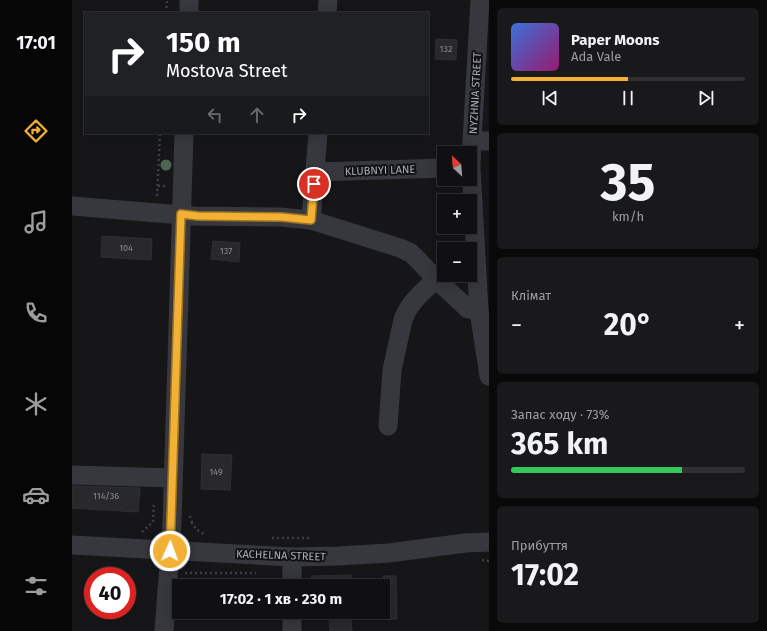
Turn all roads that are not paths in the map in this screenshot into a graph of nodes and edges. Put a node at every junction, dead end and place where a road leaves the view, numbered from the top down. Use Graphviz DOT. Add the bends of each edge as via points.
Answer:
graph roads {
  1 [pos="190,0"];
  2 [pos="328,0"];
  3 [pos="480,0"];
  4 [pos="189,12"];
  5 [pos="327,12"];
  6 [pos="184,134"];
  7 [pos="318,134"];
  8 [pos="480,141"];
  9 [pos="437,168"];
  10 [pos="316,172"];
  11 [pos="475,186"];
  12 [pos="72,206"];
  13 [pos="181,214"];
  14 [pos="481,216"];
  15 [pos="311,220"];
  16 [pos="436,279"];
  17 [pos="479,311"];
  18 [pos="489,376"];
  19 [pos="388,426"];
  20 [pos="72,475"];
  21 [pos="173,478"];
  22 [pos="489,542"];
  23 [pos="72,545"];
  24 [pos="170,551"];
  25 [pos="292,557"];
  26 [pos="292,579"];
  27 [pos="292,619"];
  28 [pos="164,631"];
  29 [pos="292,631"];
  1 -- 4 [label="street"];
  2 -- 5 [label="street"];
  3 -- 8 [label="street, NYZHNIA STREET"];
  6 -- 13 [label="street"];
  7 -- 10 [label="street"];
  9 -- 10 [label="street, KLUBNYI LANE"];
  10 -- 15 [label="street"];
  11 -- 14 [label="street, NYZHNIA STREET"];
  12 -- 13 [label="street"];
  13 -- 15 [label="street"];
  13 -- 21 [label="street"];
  14 -- 17 [label="street, NYZHNIA STREET"];
  15 -- 16 [label="street" via="400,248 419,260"];
  16 -- 17 [label="street" via="468,309"];
  16 -- 19 [label="street" via="411,304 403,320 392,370"];
  17 -- 18 [label="street, NYZHNIA STREET"];
  20 -- 21 [label="street"];
  21 -- 24 [label="street"];
  22 -- 25 [label="street, KACHELNA STREET" via="381,553"];
  23 -- 24 [label="street, KACHELNA STREET"];
  24 -- 25 [label="street, KACHELNA STREET"];
  24 -- 28 [label="street"];
  25 -- 26 [label="street"];
  27 -- 29 [label="street"];
}
